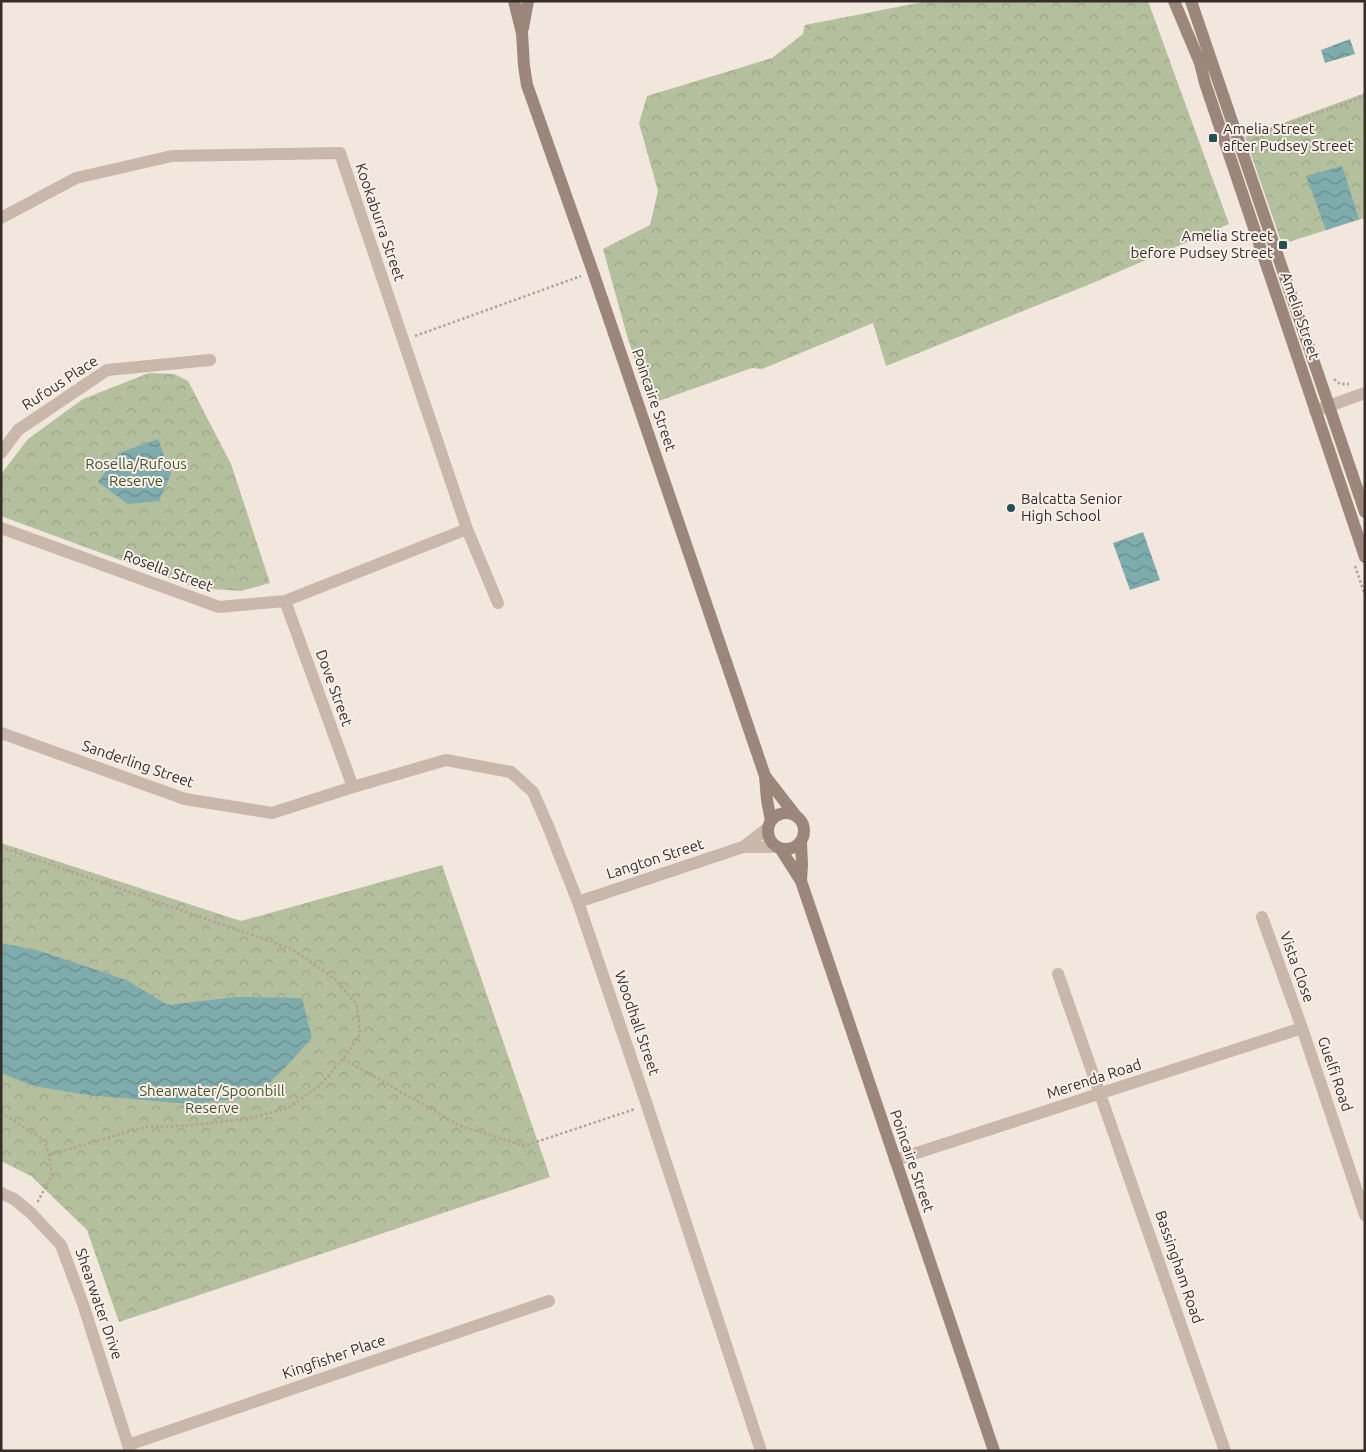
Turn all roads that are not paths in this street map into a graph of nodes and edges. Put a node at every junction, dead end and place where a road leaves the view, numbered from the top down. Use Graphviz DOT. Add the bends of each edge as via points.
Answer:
graph roads {
  1 [pos="514,1"];
  2 [pos="528,1"];
  3 [pos="1174,1"];
  4 [pos="1191,1"];
  5 [pos="522,33"];
  6 [pos="1,218"];
  7 [pos="210,360"];
  8 [pos="1365,393"];
  9 [pos="1328,406"];
  10 [pos="1315,410"];
  11 [pos="1,453"];
  12 [pos="1365,512"];
  13 [pos="1,528"];
  14 [pos="467,529"];
  15 [pos="1365,557"];
  16 [pos="285,600"];
  17 [pos="498,603"];
  18 [pos="1,733"];
  19 [pos="766,776"];
  20 [pos="353,787"];
  21 [pos="796,816"];
  22 [pos="770,824"];
  23 [pos="801,842"];
  24 [pos="743,847"];
  25 [pos="778,847"];
  26 [pos="801,881"];
  27 [pos="578,902"];
  28 [pos="1262,916"];
  29 [pos="1058,974"];
  30 [pos="1302,1028"];
  31 [pos="1102,1094"];
  32 [pos="895,1160"];
  33 [pos="1,1193"];
  34 [pos="1365,1215"];
  35 [pos="550,1301"];
  36 [pos="129,1448"];
  37 [pos="761,1451"];
  38 [pos="994,1451"];
  39 [pos="1225,1451"];
  1 -- 5 [label="street, Poincaire Street"];
  2 -- 5 [label="street, Poincaire Street"];
  3 -- 10 [label="street, Amelia Street" via="1200,63"];
  4 -- 9 [label="street, Amelia Street"];
  5 -- 19 [label="street, Poincaire Street" via="527,85"];
  6 -- 14 [label="street, Kookaburra Street" via="76,178 172,156 340,154"];
  7 -- 11 [label="street, Rufous Place" via="107,370 18,430"];
  8 -- 9 [label="street"];
  9 -- 10 [label="street"];
  9 -- 12 [label="street, Amelia Street"];
  10 -- 15 [label="street, Amelia Street"];
  13 -- 16 [label="street, Rosella Street" via="220,607"];
  14 -- 16 [label="street, Rosella Street"];
  14 -- 17 [label="street, Kookaburra Street"];
  16 -- 20 [label="street, Dove Street"];
  18 -- 20 [label="street, Sanderling Street" via="185,799 272,813"];
  19 -- 21 [label="street, Poincaire Street"];
  19 -- 22 [label="street, Poincaire Street"];
  20 -- 27 [label="street, Woodhall Street" via="446,760 512,772 533,792"];
  21 -- 22 [label="street" via="783,813"];
  21 -- 23 [label="street" via="804,828"];
  22 -- 24 [label="street, Langton Street"];
  22 -- 25 [label="street" via="770,838"];
  23 -- 25 [label="street" via="793,848"];
  23 -- 26 [label="street, Poincaire Street"];
  24 -- 25 [label="street, Langton Street"];
  24 -- 27 [label="street, Langton Street"];
  25 -- 26 [label="street, Poincaire Street"];
  26 -- 32 [label="street, Poincaire Street"];
  27 -- 37 [label="street, Woodhall Street"];
  28 -- 30 [label="street, Vista Close"];
  29 -- 31 [label="street, Bassingham Road"];
  30 -- 31 [label="street, Merenda Road"];
  30 -- 34 [label="street, Guelfi Road"];
  31 -- 32 [label="street, Merenda Road"];
  31 -- 39 [label="street, Bassingham Road"];
  32 -- 38 [label="street, Poincaire Street"];
  33 -- 36 [label="street, Shearwater Drive" via="32,1213 61,1245"];
  35 -- 36 [label="street, Kingfisher Place"];
}
